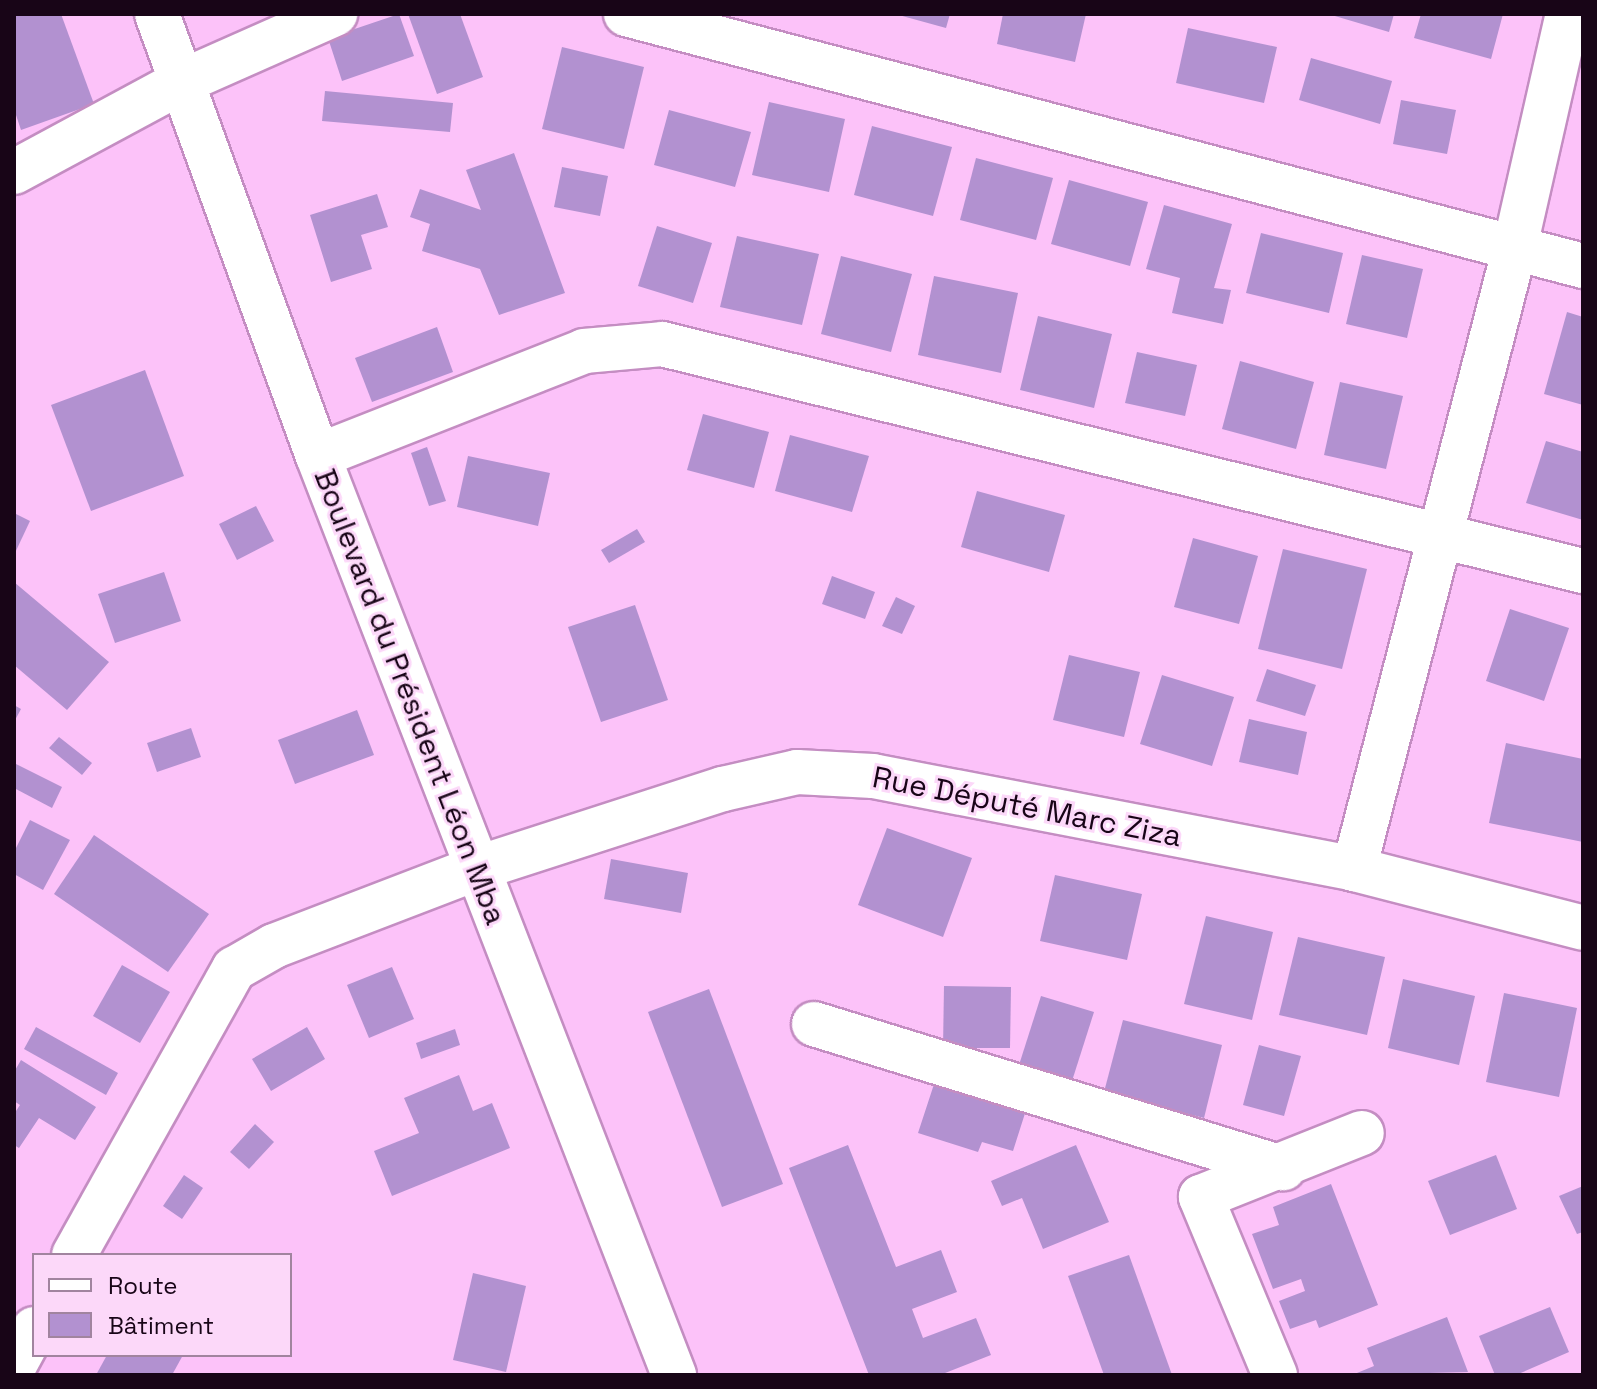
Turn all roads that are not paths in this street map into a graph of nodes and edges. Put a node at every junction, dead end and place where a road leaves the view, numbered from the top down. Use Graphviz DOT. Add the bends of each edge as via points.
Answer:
graph roads {
  1 [pos="157,14"];
  2 [pos="335,14"];
  3 [pos="626,14"];
  4 [pos="1568,14"];
  5 [pos="179,83"];
  6 [pos="14,172"];
  7 [pos="1514,251"];
  8 [pos="1583,266"];
  9 [pos="318,456"];
  10 [pos="1443,533"];
  11 [pos="1583,571"];
  12 [pos="475,869"];
  13 [pos="1354,869"];
  14 [pos="1583,928"];
  15 [pos="814,1024"];
  16 [pos="1362,1133"];
  17 [pos="1283,1168"];
  18 [pos="75,1253"];
  19 [pos="32,1333"];
  20 [pos="14,1366"];
  21 [pos="674,1375"];
  22 [pos="1275,1375"];
  1 -- 5 [label="street, Boulevard du Président Léon Mba"];
  2 -- 5 [label="street"];
  3 -- 7 [label="street"];
  4 -- 7 [label="street"];
  5 -- 6 [label="street"];
  5 -- 9 [label="street, Boulevard du Président Léon Mba"];
  7 -- 8 [label="street"];
  7 -- 10 [label="street"];
  9 -- 10 [label="street" via="584,351 662,344"];
  9 -- 12 [label="street, Boulevard du Président Léon Mba"];
  10 -- 11 [label="street"];
  10 -- 13 [label="street"];
  12 -- 13 [label="street, Rue Député Marc Ziza" via="723,789 797,772 873,776"];
  12 -- 18 [label="street, Rue Député Marc Ziza" via="274,946 234,969"];
  12 -- 21 [label="street, Boulevard du Président Léon Mba"];
  13 -- 14 [label="street, Rue Député Marc Ziza"];
  15 -- 17 [label="street"];
  16 -- 17 [label="street"];
  17 -- 22 [label="street" via="1201,1197"];
  19 -- 20 [label="street"];
}
